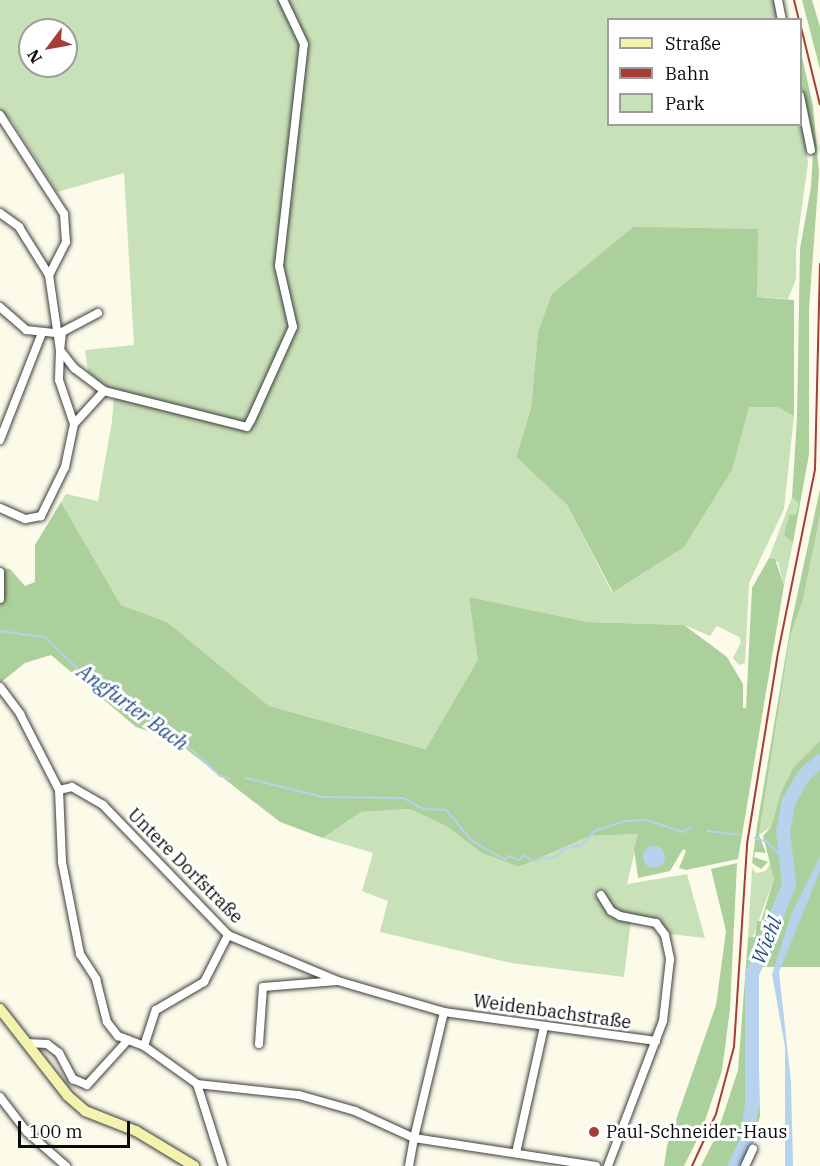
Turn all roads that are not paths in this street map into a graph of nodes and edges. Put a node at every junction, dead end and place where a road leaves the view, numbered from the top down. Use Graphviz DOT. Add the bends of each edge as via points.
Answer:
graph roads {
  1 [pos="283,0"];
  2 [pos="778,0"];
  3 [pos="782,18"];
  4 [pos="802,101"];
  5 [pos="0,116"];
  6 [pos="811,150"];
  7 [pos="0,213"];
  8 [pos="49,275"];
  9 [pos="0,307"];
  10 [pos="98,313"];
  11 [pos="42,333"];
  12 [pos="56,333"];
  13 [pos="60,350"];
  14 [pos="104,391"];
  15 [pos="74,424"];
  16 [pos="0,440"];
  17 [pos="0,508"];
  18 [pos="0,572"];
  19 [pos="0,599"];
  20 [pos="0,687"];
  21 [pos="59,790"];
  22 [pos="601,895"];
  23 [pos="228,935"];
  24 [pos="338,981"];
  25 [pos="0,1009"];
  26 [pos="444,1012"];
  27 [pos="544,1027"];
  28 [pos="128,1040"];
  29 [pos="657,1041"];
  30 [pos="26,1043"];
  31 [pos="259,1044"];
  32 [pos="144,1046"];
  33 [pos="197,1084"];
  34 [pos="0,1097"];
  35 [pos="414,1138"];
  36 [pos="753,1149"];
  37 [pos="516,1153"];
  38 [pos="66,1166"];
  39 [pos="194,1166"];
  40 [pos="223,1166"];
  41 [pos="409,1166"];
  42 [pos="596,1166"];
  43 [pos="608,1166"];
  44 [pos="746,1166"];
  1 -- 14 [label="street" via="304,44 280,275 293,327 247,427"];
  2 -- 3 [label="street"];
  4 -- 6 [label="street"];
  5 -- 8 [label="street" via="64,214 66,242"];
  7 -- 8 [label="street" via="19,227"];
  8 -- 12 [label="street"];
  9 -- 11 [label="street" via="16,324"];
  10 -- 13 [label="street" via="62,332"];
  11 -- 12 [label="street"];
  11 -- 16 [label="street"];
  12 -- 13 [label="street"];
  13 -- 14 [label="street" via="74,368"];
  13 -- 15 [label="street" via="58,380"];
  14 -- 15 [label="street"];
  15 -- 17 [label="street" via="65,467 41,516 25,519"];
  18 -- 19 [label="street"];
  20 -- 21 [label="street" via="21,714"];
  21 -- 23 [label="street, Untere Dorfstraße" via="72,787 103,805"];
  21 -- 28 [label="street" via="62,862 80,954 96,979 107,1023 118,1036"];
  22 -- 29 [label="street" via="611,911 650,920 665,935 670,980"];
  23 -- 24 [label="street, Untere Dorfstraße"];
  23 -- 32 [label="street" via="204,982 156,1010"];
  24 -- 26 [label="street, Untere Dorfstraße"];
  24 -- 31 [label="street" via="263,987"];
  25 -- 30 [label="main road"];
  26 -- 27 [label="street, Weidenbachstraße"];
  26 -- 35 [label="street"];
  27 -- 29 [label="street, Weidenbachstraße"];
  27 -- 37 [label="street"];
  28 -- 30 [label="street" via="87,1085 73,1079 59,1053 47,1044"];
  28 -- 32 [label="street"];
  29 -- 43 [label="street"];
  30 -- 39 [label="main road" via="68,1096 85,1111 136,1131"];
  32 -- 33 [label="street"];
  33 -- 35 [label="street" via="299,1095 355,1111"];
  33 -- 40 [label="street"];
  34 -- 38 [label="street" via="27,1132"];
  35 -- 37 [label="street"];
  35 -- 41 [label="street"];
  36 -- 44 [label="street"];
  37 -- 42 [label="street"];
}
